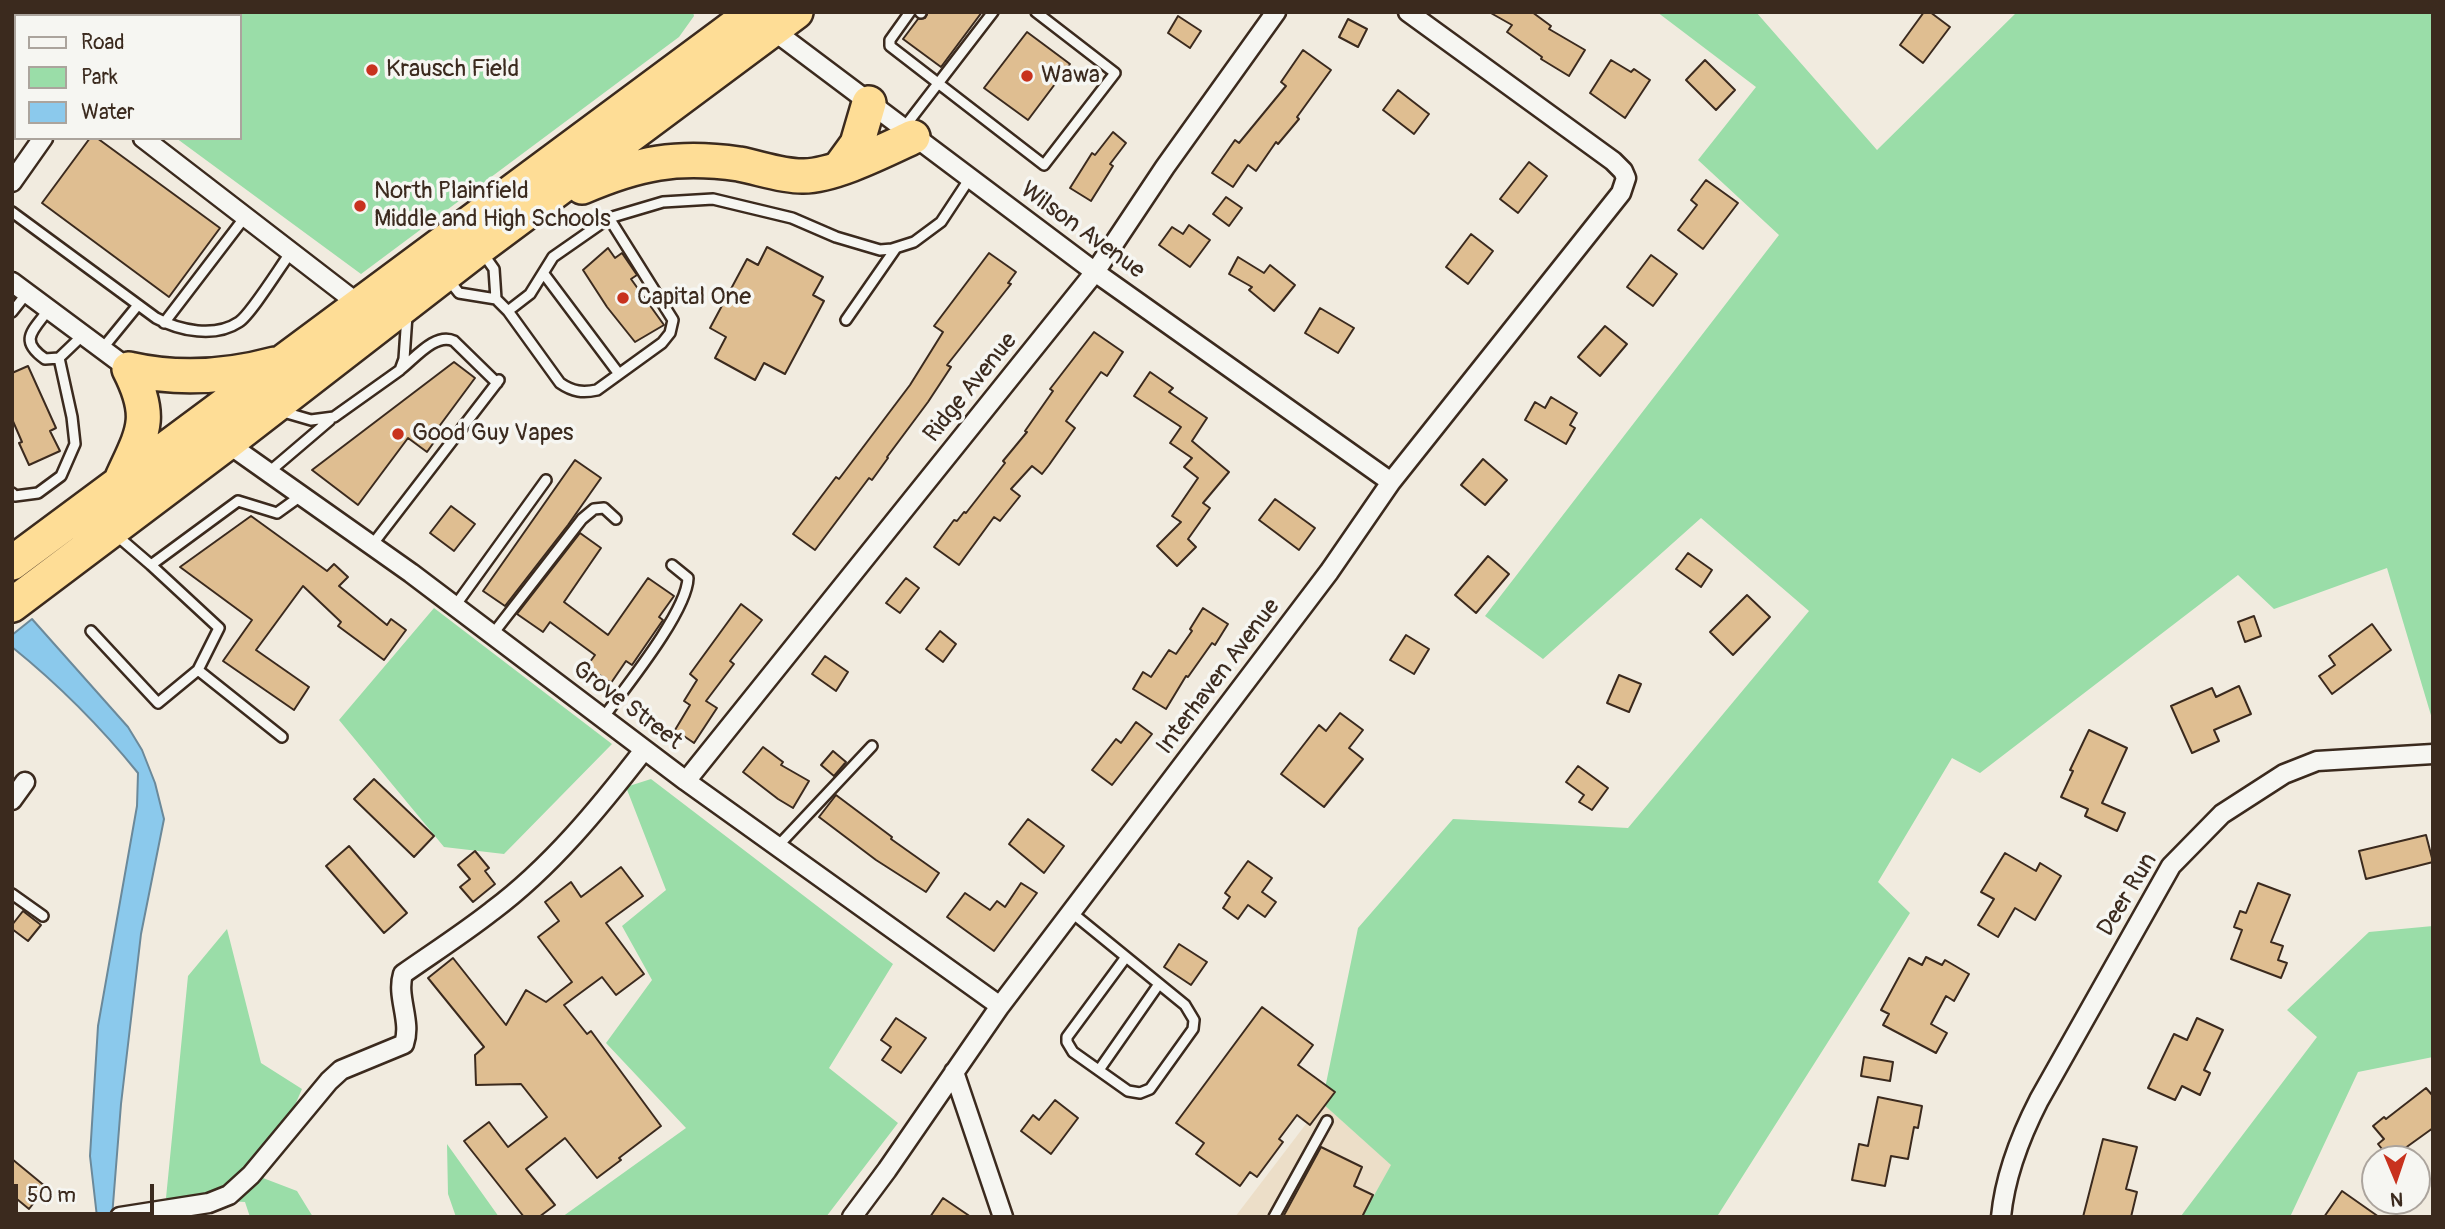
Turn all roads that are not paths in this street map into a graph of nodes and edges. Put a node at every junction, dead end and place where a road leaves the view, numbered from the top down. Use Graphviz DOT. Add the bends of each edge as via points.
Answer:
graph roads {
  1 [pos="717,12"];
  2 [pos="910,12"];
  3 [pos="1036,12"];
  4 [pos="1276,12"];
  5 [pos="1408,12"];
  6 [pos="990,13"];
  7 [pos="765,16"];
  8 [pos="665,79"];
  9 [pos="938,84"];
  10 [pos="869,103"];
  11 [pos="908,133"];
  12 [pos="42,140"];
  13 [pos="145,140"];
  14 [pos="841,166"];
  15 [pos="970,178"];
  16 [pos="12,182"];
  17 [pos="12,212"];
  18 [pos="245,217"];
  19 [pos="609,218"];
  20 [pos="506,228"];
  21 [pos="479,248"];
  22 [pos="896,248"];
  23 [pos="291,252"];
  24 [pos="1095,272"];
  25 [pos="544,274"];
  26 [pos="445,275"];
  27 [pos="20,288"];
  28 [pos="496,299"];
  29 [pos="407,304"];
  30 [pos="138,305"];
  31 [pos="361,306"];
  32 [pos="48,309"];
  33 [pos="508,311"];
  34 [pos="12,312"];
  35 [pos="846,320"];
  36 [pos="164,323"];
  37 [pos="83,335"];
  38 [pos="102,349"];
  39 [pos="59,358"];
  40 [pos="288,360"];
  41 [pos="129,369"];
  42 [pos="400,370"];
  43 [pos="619,374"];
  44 [pos="271,409"];
  45 [pos="334,416"];
  46 [pos="227,443"];
  47 [pos="269,472"];
  48 [pos="546,480"];
  49 [pos="121,481"];
  50 [pos="1391,482"];
  51 [pos="12,493"];
  52 [pos="302,495"];
  53 [pos="616,519"];
  54 [pos="111,531"];
  55 [pos="372,545"];
  56 [pos="12,563"];
  57 [pos="151,565"];
  58 [pos="672,565"];
  59 [pos="12,605"];
  60 [pos="455,606"];
  61 [pos="91,631"];
  62 [pos="492,635"];
  63 [pos="198,670"];
  64 [pos="603,718"];
  65 [pos="282,737"];
  66 [pos="872,746"];
  67 [pos="644,750"];
  68 [pos="2433,754"];
  69 [pos="686,781"];
  70 [pos="25,782"];
  71 [pos="12,800"];
  72 [pos="778,847"];
  73 [pos="12,894"];
  74 [pos="1071,912"];
  75 [pos="43,916"];
  76 [pos="1126,957"];
  77 [pos="1159,984"];
  78 [pos="1000,1006"];
  79 [pos="1099,1070"];
  80 [pos="954,1072"];
  81 [pos="1327,1121"];
  82 [pos="120,1217"];
  83 [pos="852,1217"];
  84 [pos="1003,1217"];
  85 [pos="1274,1217"];
  86 [pos="2001,1217"];
  1 -- 8 [label="highway"];
  2 -- 9 [label="lane" via="906,26 890,40 890,46"];
  3 -- 9 [label="lane" via="1115,73 1044,165"];
  4 -- 24 [label="street, Ridge Avenue"];
  5 -- 50 [label="street, Interhaven Avenue" via="1613,161 1626,178 1621,193"];
  6 -- 9 [label="lane" via="951,60"];
  7 -- 8 [label="highway"];
  7 -- 10 [label="street, Wilson Avenue"];
  7 -- 20 [label="highway"];
  8 -- 31 [label="highway"];
  9 -- 11 [label="lane"];
  10 -- 11 [label="street, Wilson Avenue"];
  10 -- 14 [label="highway" via="858,144"];
  11 -- 14 [label="highway"];
  11 -- 15 [label="street, Wilson Avenue"];
  12 -- 16 [label="street"];
  13 -- 18 [label="street"];
  14 -- 20 [label="highway" via="820,175 802,176 696,160 640,165 561,196"];
  15 -- 22 [label="lane" via="941,222 914,242"];
  15 -- 24 [label="street, Wilson Avenue"];
  17 -- 30 [label="lane"];
  18 -- 23 [label="street"];
  18 -- 36 [label="lane"];
  19 -- 22 [label="lane" via="663,202 713,200 792,218 880,250"];
  19 -- 25 [label="lane" via="553,257"];
  19 -- 43 [label="lane" via="673,320 662,343"];
  20 -- 21 [label="highway"];
  21 -- 26 [label="highway"];
  21 -- 28 [label="lane" via="494,269"];
  22 -- 35 [label="lane"];
  23 -- 31 [label="street"];
  23 -- 36 [label="lane" via="241,321 206,331"];
  24 -- 50 [label="street, Wilson Avenue"];
  24 -- 69 [label="street, Ridge Avenue"];
  25 -- 33 [label="lane" via="530,294"];
  25 -- 43 [label="lane"];
  26 -- 28 [label="lane" via="459,293"];
  26 -- 29 [label="highway"];
  27 -- 32 [label="street"];
  27 -- 34 [label="lane"];
  28 -- 33 [label="lane"];
  29 -- 42 [label="lane"];
  29 -- 44 [label="highway"];
  30 -- 36 [label="lane"];
  30 -- 38 [label="lane"];
  31 -- 40 [label="highway"];
  32 -- 37 [label="street"];
  32 -- 39 [label="lane" via="30,334 29,344 45,359"];
  33 -- 43 [label="lane" via="569,389 597,390"];
  37 -- 38 [label="street"];
  37 -- 39 [label="lane"];
  38 -- 41 [label="street"];
  39 -- 51 [label="lane" via="75,444 61,476 38,493"];
  40 -- 41 [label="highway" via="237,372 179,377"];
  40 -- 49 [label="highway"];
  41 -- 49 [label="highway" via="140,391 144,422"];
  42 -- 45 [label="lane"];
  42 -- 55 [label="lane" via="437,340 447,338 498,381"];
  44 -- 45 [label="lane" via="311,420"];
  44 -- 46 [label="highway"];
  45 -- 47 [label="lane"];
  46 -- 47 [label="street, Grove Street"];
  46 -- 54 [label="highway"];
  47 -- 52 [label="street, Grove Street"];
  48 -- 60 [label="lane"];
  49 -- 56 [label="highway"];
  50 -- 74 [label="street, Interhaven Avenue" via="1329,572"];
  52 -- 55 [label="street, Grove Street"];
  52 -- 57 [label="lane" via="277,513 238,501"];
  53 -- 62 [label="lane" via="604,508 594,509 582,519"];
  54 -- 57 [label="lane"];
  54 -- 59 [label="highway"];
  55 -- 60 [label="street, Grove Street"];
  57 -- 63 [label="lane" via="219,628"];
  58 -- 64 [label="lane" via="688,578 685,597"];
  60 -- 62 [label="street, Grove Street"];
  61 -- 63 [label="lane" via="158,703"];
  62 -- 64 [label="street, Grove Street"];
  63 -- 65 [label="lane"];
  64 -- 67 [label="street, Grove Street"];
  66 -- 72 [label="lane"];
  67 -- 69 [label="street, Grove Street"];
  67 -- 82 [label="street" via="550,860 494,910 403,974 404,1044 341,1070 229,1195 209,1203"];
  68 -- 86 [label="street, Deer Run" via="2318,761 2284,775 2222,814 2194,840 2171,866 2033,1111 2020,1137"];
  69 -- 72 [label="street, Grove Street"];
  70 -- 71 [label="street"];
  72 -- 78 [label="street, Grove Street"];
  73 -- 75 [label="lane"];
  74 -- 76 [label="lane"];
  74 -- 78 [label="street, Interhaven Avenue"];
  76 -- 77 [label="lane"];
  76 -- 79 [label="lane" via="1067,1037 1069,1047"];
  77 -- 79 [label="lane"];
  77 -- 79 [label="lane" via="1190,1010 1195,1024 1150,1089 1128,1091"];
  78 -- 80 [label="street, Interhaven Avenue"];
  80 -- 83 [label="street, Interhaven Avenue"];
  80 -- 84 [label="street"];
  81 -- 85 [label="lane"];
}
